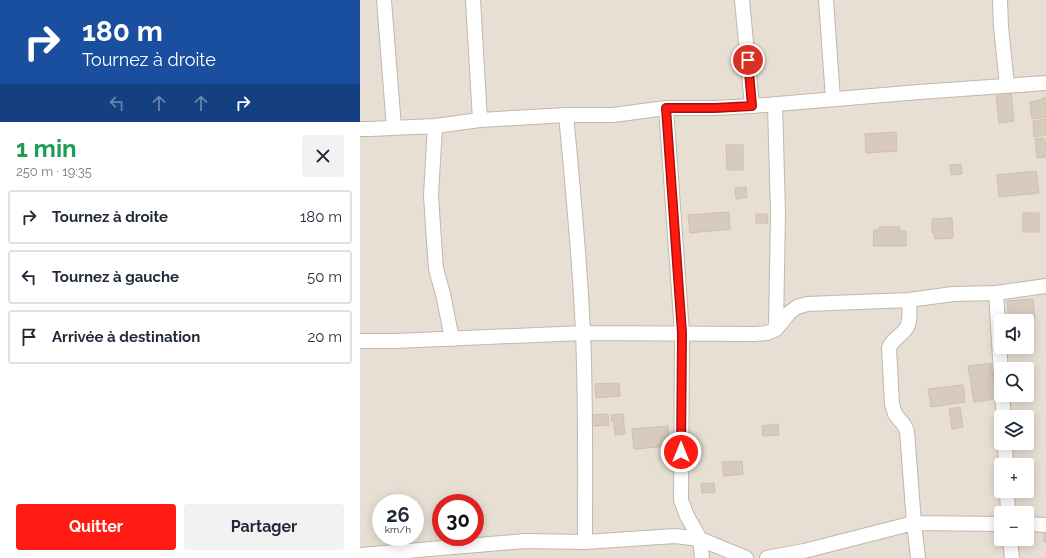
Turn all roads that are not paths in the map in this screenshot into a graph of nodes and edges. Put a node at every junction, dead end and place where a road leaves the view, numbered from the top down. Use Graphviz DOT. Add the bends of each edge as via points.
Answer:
graph roads {
  1 [pos="384,0"];
  2 [pos="473,0"];
  3 [pos="742,0"];
  4 [pos="826,0"];
  5 [pos="1000,0"];
  6 [pos="1046,83"];
  7 [pos="1007,85"];
  8 [pos="833,99"];
  9 [pos="775,104"];
  10 [pos="752,106"];
  11 [pos="666,108"];
  12 [pos="566,116"];
  13 [pos="480,120"];
  14 [pos="436,126"];
  15 [pos="394,128"];
  16 [pos="360,129"];
  17 [pos="1046,286"];
  18 [pos="996,293"];
  19 [pos="909,300"];
  20 [pos="776,329"];
  21 [pos="583,333"];
  22 [pos="682,333"];
  23 [pos="452,339"];
  24 [pos="360,341"];
  25 [pos="1000,362"];
  26 [pos="914,523"];
  27 [pos="994,524"];
  28 [pos="1034,524"];
  29 [pos="1046,525"];
  30 [pos="700,539"];
  31 [pos="585,542"];
  32 [pos="1011,546"];
  33 [pos="805,554"];
  34 [pos="360,555"];
  35 [pos="702,558"];
  36 [pos="746,558"];
  37 [pos="767,558"];
  38 [pos="918,558"];
  39 [pos="1012,558"];
  1 -- 15 [label="street"];
  2 -- 13 [label="street"];
  3 -- 10 [label="street"];
  4 -- 8 [label="street"];
  5 -- 7 [label="street"];
  6 -- 7 [label="street"];
  7 -- 8 [label="street"];
  8 -- 9 [label="street"];
  9 -- 10 [label="street"];
  9 -- 20 [label="street" via="778,213"];
  10 -- 11 [label="street"];
  11 -- 12 [label="street" via="613,115"];
  11 -- 22 [label="street"];
  12 -- 13 [label="street"];
  12 -- 21 [label="street" via="577,224"];
  13 -- 14 [label="street"];
  14 -- 15 [label="street"];
  14 -- 23 [label="street" via="431,196 436,269"];
  15 -- 16 [label="street"];
  17 -- 18 [label="street"];
  18 -- 19 [label="street" via="953,294"];
  18 -- 25 [label="street"];
  19 -- 20 [label="street" via="807,304 789,313"];
  19 -- 26 [label="street" via="908,324 889,348 892,404 895,414 907,431"];
  20 -- 22 [label="street" via="754,334"];
  21 -- 22 [label="street"];
  21 -- 23 [label="street"];
  21 -- 31 [label="street"];
  22 -- 30 [label="street" via="681,500"];
  23 -- 24 [label="street"];
  26 -- 27 [label="street"];
  26 -- 33 [label="street"];
  26 -- 38 [label="street"];
  28 -- 29 [label="street"];
  30 -- 31 [label="street" via="675,536"];
  30 -- 35 [label="street"];
  30 -- 36 [label="street"];
  31 -- 34 [label="street" via="525,541"];
  32 -- 39 [label="street"];
  33 -- 37 [label="street"];
}
